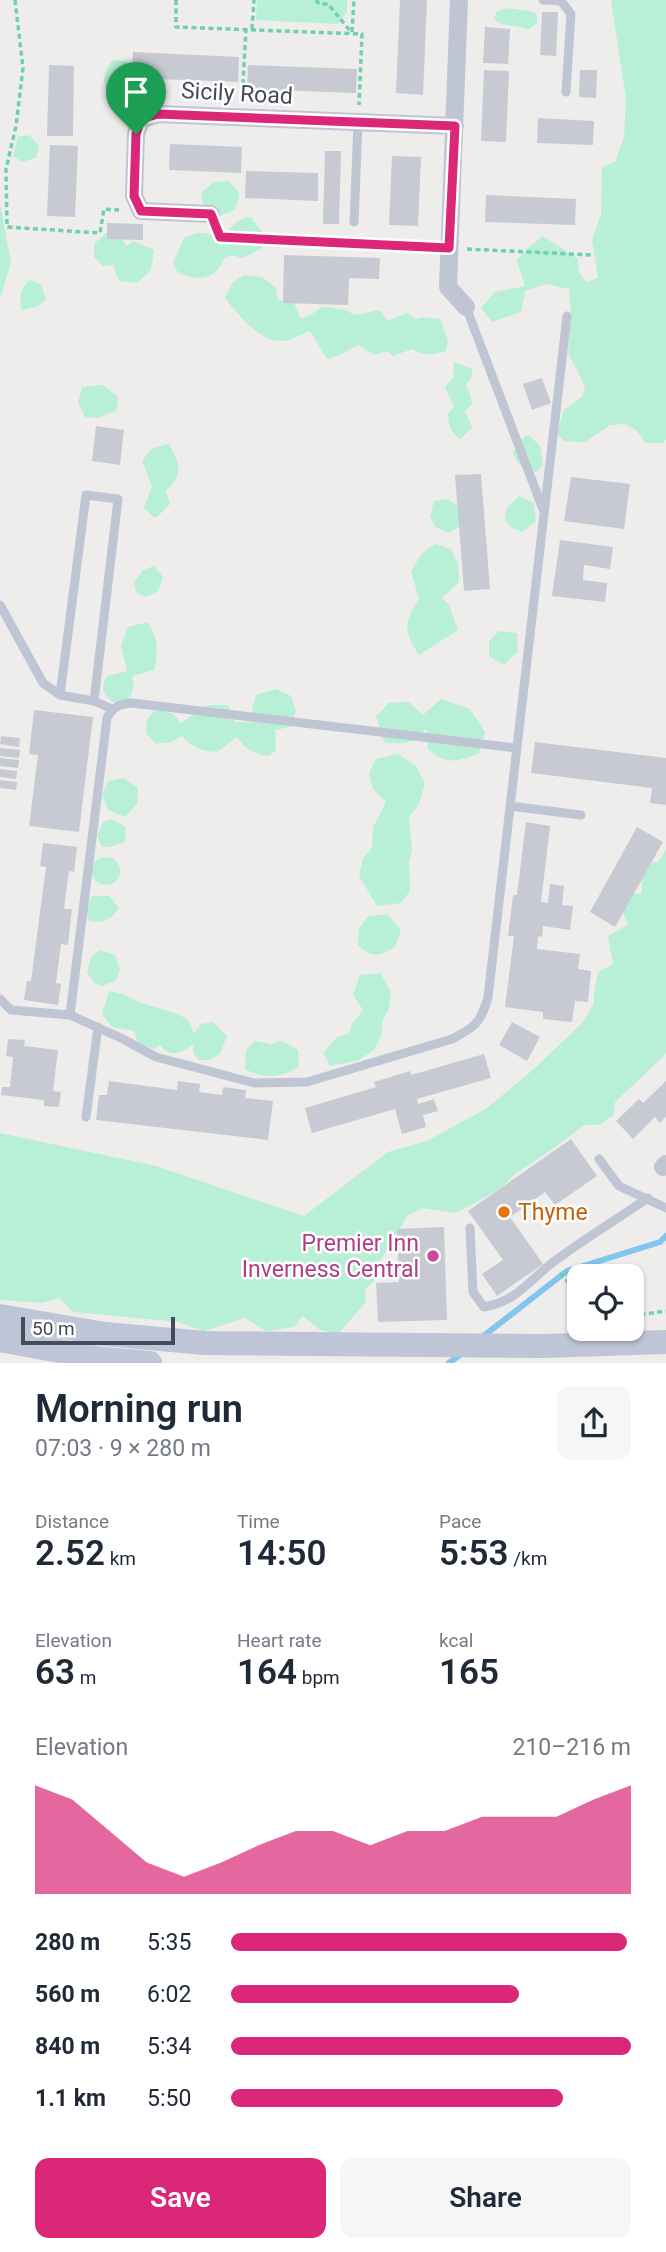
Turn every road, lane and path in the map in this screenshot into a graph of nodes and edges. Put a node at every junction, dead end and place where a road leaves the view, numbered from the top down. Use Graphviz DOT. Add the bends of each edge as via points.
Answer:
graph roads {
  1 [pos="16,0"];
  2 [pos="176,0"];
  3 [pos="254,0"];
  4 [pos="316,0"];
  5 [pos="354,0"];
  6 [pos="459,0"];
  7 [pos="543,0"];
  8 [pos="246,30"];
  9 [pos="252,30"];
  10 [pos="352,34"];
  11 [pos="566,92"];
  12 [pos="241,117"];
  13 [pos="358,123"];
  14 [pos="455,126"];
  15 [pos="141,211"];
  16 [pos="211,214"];
  17 [pos="354,222"];
  18 [pos="449,248"];
  19 [pos="591,255"];
  20 [pos="466,307"];
  21 [pos="567,316"];
  22 [pos="544,514"];
  23 [pos="0,605"];
  24 [pos="60,695"];
  25 [pos="94,701"];
  26 [pos="112,709"];
  27 [pos="517,748"];
  28 [pos="510,806"];
  29 [pos="581,815"];
  30 [pos="0,999"];
  31 [pos="70,1015"];
  32 [pos="98,1027"];
  33 [pos="86,1116"];
  34 [pos="599,1159"];
  35 [pos="648,1198"];
  36 [pos="666,1208"];
  37 [pos="470,1228"];
  38 [pos="558,1271"];
  39 [pos="567,1283"];
  40 [pos="666,1311"];
  41 [pos="644,1314"];
  42 [pos="0,1316"];
  43 [pos="0,1339"];
  44 [pos="666,1342"];
  45 [pos="150,1363"];
  1 -- 15 [label="path" via="23,68 6,169 7,227 100,233 104,209"];
  2 -- 8 [label="path" via="176,27"];
  3 -- 9 [label="path"];
  4 -- 10 [label="path" via="328,4"];
  5 -- 10 [label="path"];
  6 -- 14 [label="street"];
  7 -- 11 [label="lane" via="561,1 571,14"];
  8 -- 9 [label="path"];
  8 -- 12 [label="path"];
  9 -- 10 [label="path"];
  10 -- 13 [label="path" via="362,34"];
  12 -- 13 [label="street, Sicily Road"];
  12 -- 15 [label="street, Sicily Road" via="158,114 141,119 136,134 134,196"];
  13 -- 14 [label="street, Sicily Road"];
  13 -- 17 [label="lane"];
  14 -- 18 [label="street"];
  15 -- 16 [label="street"];
  16 -- 18 [label="path" via="220,237"];
  18 -- 19 [label="path"];
  18 -- 20 [label="street" via="448,288"];
  20 -- 22 [label="lane"];
  21 -- 22 [label="lane"];
  22 -- 27 [label="lane"];
  23 -- 24 [label="lane" via="43,683"];
  24 -- 25 [label="lane"];
  24 -- 25 [label="lane" via="86,495 118,499"];
  25 -- 26 [label="lane"];
  26 -- 27 [label="lane" via="132,703"];
  26 -- 31 [label="lane" via="107,718"];
  27 -- 28 [label="lane"];
  28 -- 29 [label="lane"];
  28 -- 32 [label="lane" via="488,997 483,1016 473,1028 452,1039 307,1082 254,1083 156,1057"];
  30 -- 31 [label="lane" via="11,1010"];
  31 -- 32 [label="lane"];
  32 -- 33 [label="lane"];
  34 -- 35 [label="lane" via="619,1186"];
  35 -- 36 [label="lane"];
  35 -- 37 [label="lane" via="502,1304 484,1307 473,1292"];
  38 -- 39 [label="path"];
  40 -- 41 [label="path"];
  42 -- 44 [label="main road" via="105,1335 205,1343 543,1346"];
  43 -- 45 [label="main road"];
}
